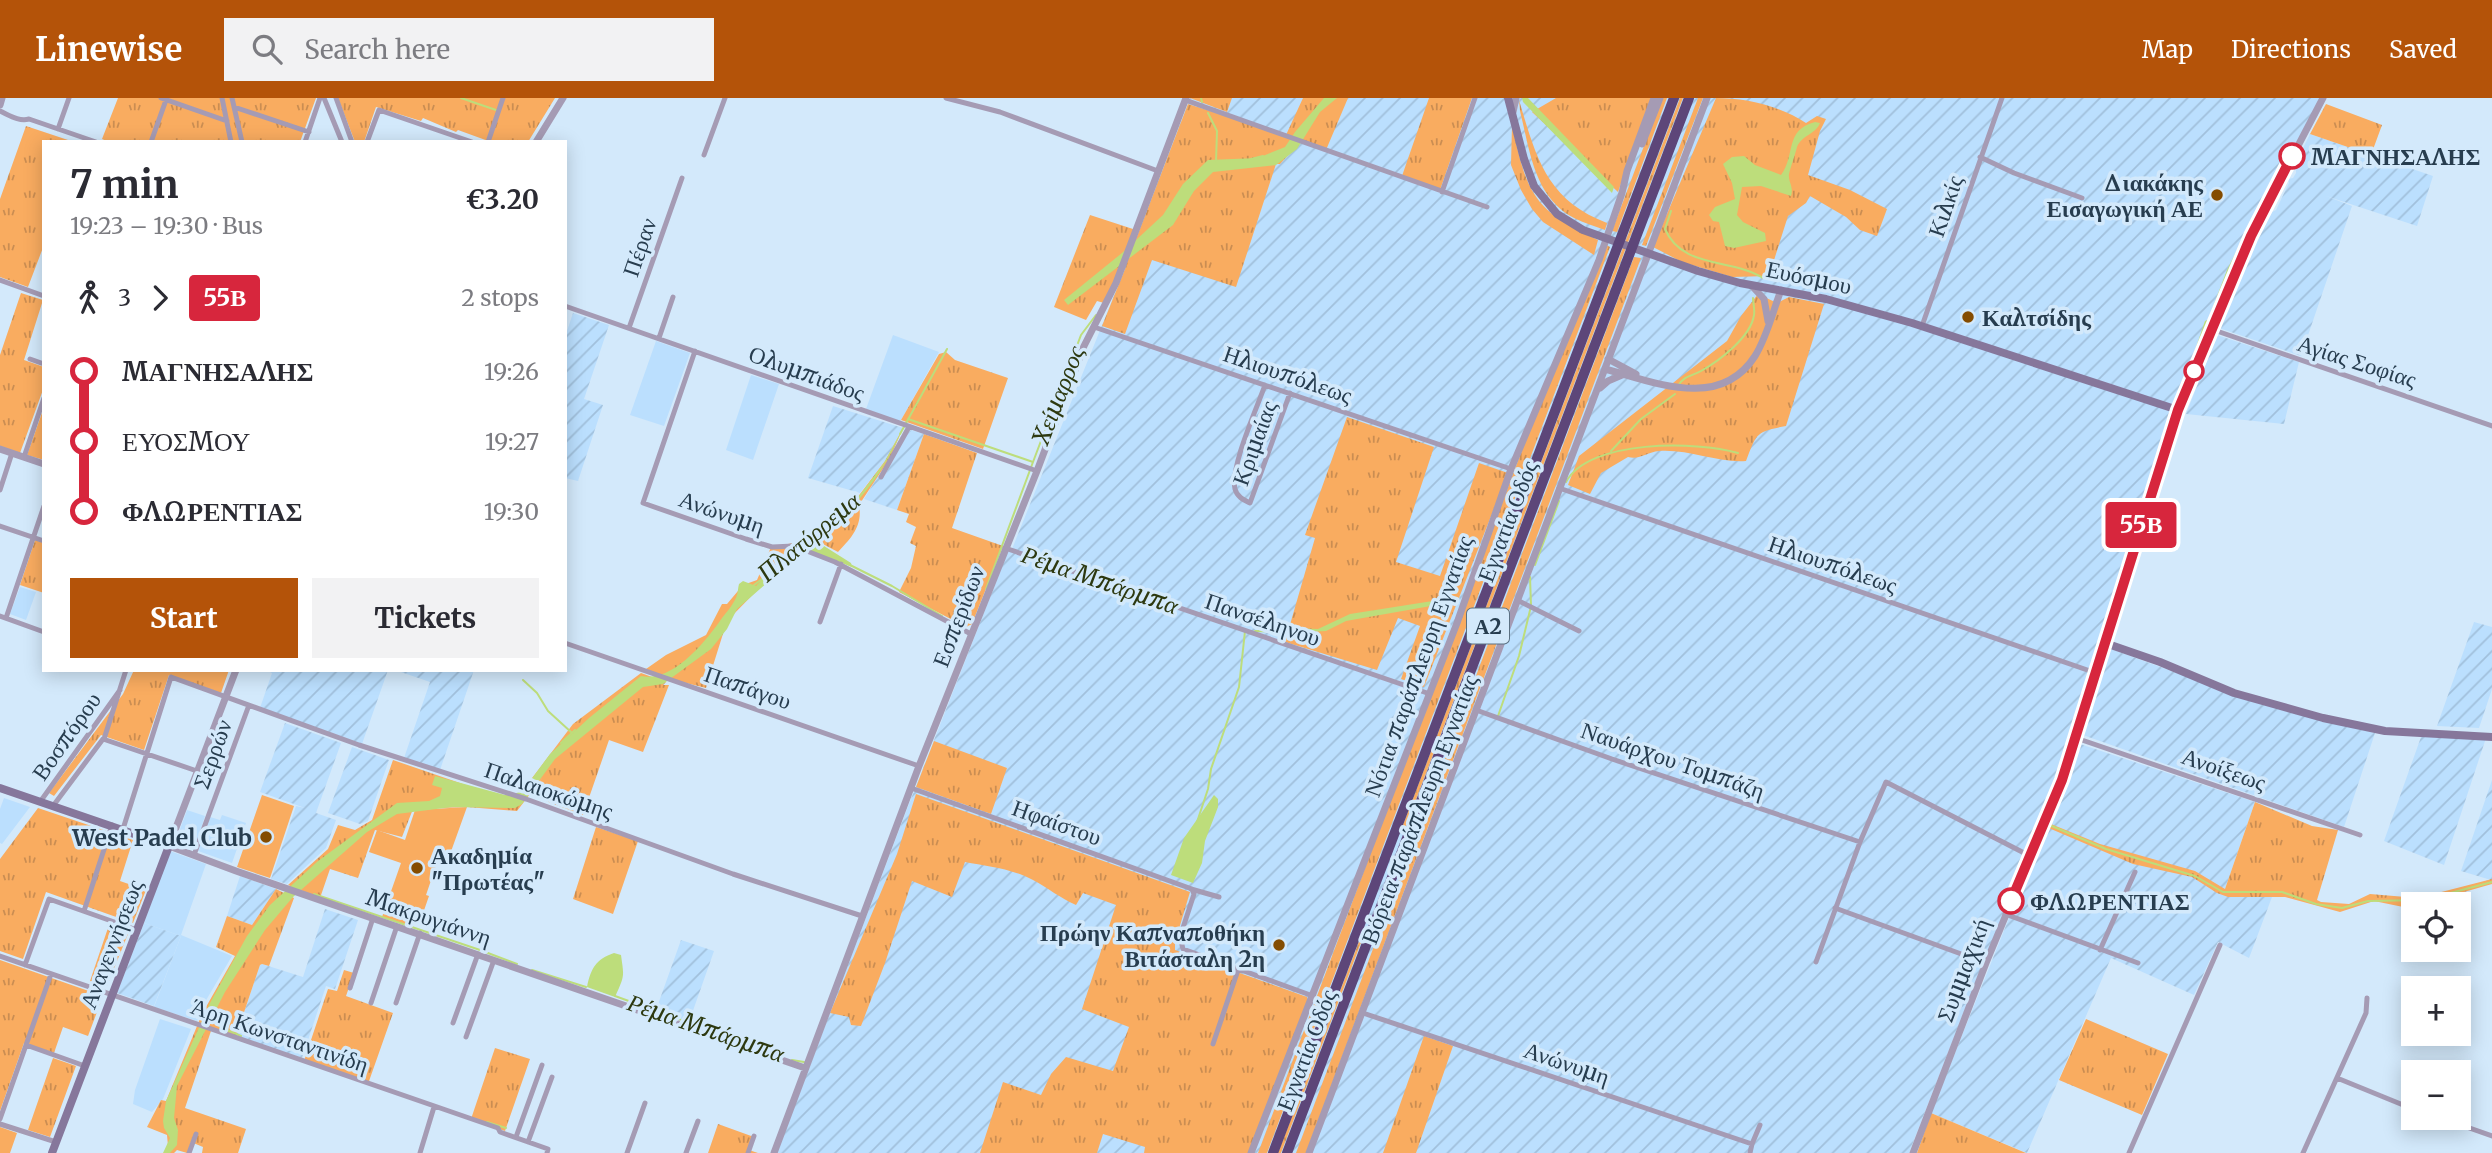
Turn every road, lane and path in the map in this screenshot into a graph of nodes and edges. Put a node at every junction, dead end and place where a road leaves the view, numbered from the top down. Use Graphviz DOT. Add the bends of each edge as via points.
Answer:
graph roads {
  1 [pos="2,98"];
  2 [pos="69,98"];
  3 [pos="222,98"];
  4 [pos="232,98"];
  5 [pos="322,98"];
  6 [pos="335,98"];
  7 [pos="503,98"];
  8 [pos="563,98"];
  9 [pos="725,98"];
  10 [pos="946,98"];
  11 [pos="1475,98"];
  12 [pos="1508,98"];
  13 [pos="1516,98"];
  14 [pos="1654,98"];
  15 [pos="1660,98"];
  16 [pos="1674,98"];
  17 [pos="1689,98"];
  18 [pos="1707,98"];
  19 [pos="2002,98"];
  20 [pos="2323,98"];
  21 [pos="163,99"];
  22 [pos="1185,99"];
  23 [pos="0,105"];
  24 [pos="234,107"];
  25 [pos="0,111"];
  26 [pos="1513,116"];
  27 [pos="227,121"];
  28 [pos="58,129"];
  29 [pos="309,132"];
  30 [pos="449,134"];
  31 [pos="90,140"];
  32 [pos="151,140"];
  33 [pos="231,140"];
  34 [pos="242,140"];
  35 [pos="306,140"];
  36 [pos="341,140"];
  37 [pos="351,140"];
  38 [pos="368,140"];
  39 [pos="447,140"];
  40 [pos="466,140"];
  41 [pos="489,140"];
  42 [pos="537,140"];
  43 [pos="704,155"];
  44 [pos="1980,157"];
  45 [pos="1158,171"];
  46 [pos="682,178"];
  47 [pos="1442,192"];
  48 [pos="1622,193"];
  49 [pos="2082,198"];
  50 [pos="1487,207"];
  51 [pos="0,280"];
  52 [pos="1750,284"];
  53 [pos="1781,290"];
  54 [pos="42,295"];
  55 [pos="673,297"];
  56 [pos="567,307"];
  57 [pos="1767,310"];
  58 [pos="1768,326"];
  59 [pos="1922,326"];
  60 [pos="1094,327"];
  61 [pos="629,328"];
  62 [pos="2211,329"];
  63 [pos="659,338"];
  64 [pos="695,351"];
  65 [pos="30,359"];
  66 [pos="1608,359"];
  67 [pos="42,363"];
  68 [pos="1605,369"];
  69 [pos="1624,374"];
  70 [pos="1646,379"];
  71 [pos="1265,385"];
  72 [pos="1597,391"];
  73 [pos="1290,393"];
  74 [pos="2178,410"];
  75 [pos="41,418"];
  76 [pos="2492,426"];
  77 [pos="909,427"];
  78 [pos="0,449"];
  79 [pos="12,453"];
  80 [pos="24,457"];
  81 [pos="42,463"];
  82 [pos="1511,469"];
  83 [pos="1037,471"];
  84 [pos="881,477"];
  85 [pos="1559,488"];
  86 [pos="0,490"];
  87 [pos="42,512"];
  88 [pos="0,526"];
  89 [pos="33,537"];
  90 [pos="42,540"];
  91 [pos="1005,548"];
  92 [pos="841,564"];
  93 [pos="1517,600"];
  94 [pos="3,617"];
  95 [pos="820,622"];
  96 [pos="42,631"];
  97 [pos="1579,631"];
  98 [pos="971,634"];
  99 [pos="2105,643"];
  100 [pos="567,644"];
  101 [pos="126,672"];
  102 [pos="235,672"];
  103 [pos="2096,673"];
  104 [pos="120,690"];
  105 [pos="1430,694"];
  106 [pos="225,697"];
  107 [pos="249,705"];
  108 [pos="1476,710"];
  109 [pos="2492,737"];
  110 [pos="2076,738"];
  111 [pos="102,741"];
  112 [pos="146,754"];
  113 [pos="919,766"];
  114 [pos="197,771"];
  115 [pos="0,788"];
  116 [pos="911,788"];
  117 [pos="40,802"];
  118 [pos="53,806"];
  119 [pos="112,825"];
  120 [pos="123,829"];
  121 [pos="2360,835"];
  122 [pos="1860,842"];
  123 [pos="169,846"];
  124 [pos="194,855"];
  125 [pos="2030,856"];
  126 [pos="2135,872"];
  127 [pos="1192,889"];
  128 [pos="1219,897"];
  129 [pos="1835,908"];
  130 [pos="84,911"];
  131 [pos="2005,914"];
  132 [pos="862,915"];
  133 [pos="373,918"];
  134 [pos="397,926"];
  135 [pos="138,930"];
  136 [pos="420,933"];
  137 [pos="2220,946"];
  138 [pos="2100,950"];
  139 [pos="478,954"];
  140 [pos="0,956"];
  141 [pos="494,960"];
  142 [pos="1816,962"];
  143 [pos="1986,963"];
  144 [pos="2138,963"];
  145 [pos="25,965"];
  146 [pos="1238,970"];
  147 [pos="51,974"];
  148 [pos="350,988"];
  149 [pos="112,995"];
  150 [pos="1313,996"];
  151 [pos="2367,998"];
  152 [pos="371,1003"];
  153 [pos="396,1003"];
  154 [pos="1363,1013"];
  155 [pos="453,1023"];
  156 [pos="466,1037"];
  157 [pos="1213,1044"];
  158 [pos="26,1045"];
  159 [pos="542,1065"];
  160 [pos="85,1066"];
  161 [pos="805,1068"];
  162 [pos="552,1077"];
  163 [pos="2337,1078"];
  164 [pos="645,1103"];
  165 [pos="2401,1104"];
  166 [pos="435,1107"];
  167 [pos="0,1121"];
  168 [pos="698,1121"];
  169 [pos="1760,1125"];
  170 [pos="2471,1129"];
  171 [pos="196,1134"];
  172 [pos="754,1136"];
  173 [pos="2492,1136"];
  174 [pos="516,1137"];
  175 [pos="56,1142"];
  176 [pos="528,1142"];
  177 [pos="1752,1144"];
  178 [pos="547,1151"];
  179 [pos="52,1153"];
  180 [pos="189,1153"];
  181 [pos="420,1153"];
  182 [pos="627,1153"];
  183 [pos="686,1153"];
  184 [pos="748,1153"];
  185 [pos="774,1153"];
  186 [pos="1251,1153"];
  187 [pos="1273,1153"];
  188 [pos="1287,1153"];
  189 [pos="1309,1153"];
  190 [pos="1750,1153"];
  191 [pos="1913,1153"];
  192 [pos="2129,1153"];
  193 [pos="2303,1153"];
  1 -- 23 [label="street"];
  2 -- 28 [label="street"];
  3 -- 27 [label="street"];
  4 -- 24 [label="street"];
  5 -- 29 [label="street"];
  5 -- 36 [label="street"];
  6 -- 37 [label="street"];
  7 -- 41 [label="street"];
  8 -- 42 [label="street"];
  9 -- 43 [label="street"];
  10 -- 45 [label="street" via="1000,112"];
  11 -- 47 [label="street"];
  12 -- 26 [label="main road, Ευόσμου"];
  13 -- 26 [label="street"];
  14 -- 48 [label="street, Νότια παράπλευρη Εγνατίας"];
  15 -- 48 [label="street, Νότια παράπλευρη Εγνατίας"];
  16 -- 187 [label="highway, Εγνατία Οδός / Α2"];
  17 -- 188 [label="highway, Εγνατία Οδός / Α2"];
  18 -- 66 [label="street, Βόρεια παράπλευρη Εγνατίας"];
  19 -- 44 [label="street, Κιλκίς"];
  20 -- 62 [label="street, Συμμαχική" via="2266,204"];
  21 -- 27 [label="street"];
  21 -- 32 [label="street"];
  22 -- 45 [label="street, Εσπερίδων"];
  22 -- 47 [label="street"];
  24 -- 29 [label="street"];
  24 -- 34 [label="street"];
  25 -- 28 [label="street"];
  26 -- 52 [label="main road, Ευόσμου" via="1528,174 1557,214 1595,235"];
  27 -- 33 [label="street"];
  28 -- 31 [label="street"];
  29 -- 35 [label="street"];
  30 -- 38 [label="street" via="380,110"];
  30 -- 39 [label="street"];
  30 -- 40 [label="street"];
  44 -- 49 [label="street"];
  44 -- 59 [label="street, Κιλκίς"];
  45 -- 60 [label="street, Εσπερίδων" via="1116,283"];
  46 -- 61 [label="street, Πέραν"];
  47 -- 50 [label="street"];
  48 -- 82 [label="street, Νότια παράπλευρη Εγνατίας" via="1599,260"];
  51 -- 54 [label="street"];
  52 -- 53 [label="main road, Ευόσμου"];
  52 -- 57 [label="street" via="1762,295"];
  53 -- 57 [label="street" via="1770,299"];
  53 -- 58 [label="street"];
  53 -- 59 [label="main road, Ευόσμου"];
  55 -- 63 [label="street"];
  56 -- 61 [label="street, Ολυμπιάδος"];
  57 -- 58 [label="street"];
  58 -- 70 [label="street" via="1755,356 1723,383 1687,390"];
  59 -- 74 [label="main road, Ευόσμου"];
  60 -- 71 [label="street, Ηλιουπόλεως"];
  60 -- 83 [label="street, Εσπερίδων"];
  61 -- 63 [label="street, Ολυμπιάδος"];
  62 -- 74 [label="street, Συμμαχική"];
  62 -- 76 [label="street, Αγίας Σοφίας"];
  63 -- 64 [label="street, Ολυμπιάδος"];
  64 -- 77 [label="street, Ολυμπιάδος"];
  64 -- 92 [label="street, Ανώνυμη" via="643,503 746,540 772,547 794,545"];
  65 -- 67 [label="street"];
  66 -- 68 [label="street, Βόρεια παράπλευρη Εγνατίας"];
  66 -- 70 [label="street"];
  68 -- 69 [label="street"];
  68 -- 72 [label="street, Βόρεια παράπλευρη Εγνατίας"];
  69 -- 70 [label="street"];
  69 -- 72 [label="street"];
  71 -- 73 [label="street, Ηλιουπόλεως"];
  71 -- 73 [label="street, Κριμαίας" via="1236,468 1235,489 1250,503"];
  72 -- 85 [label="street, Βόρεια παράπλευρη Εγνατίας"];
  73 -- 82 [label="street, Ηλιουπόλεως"];
  74 -- 99 [label="main road, Συμμαχική"];
  75 -- 80 [label="street"];
  77 -- 83 [label="street, Ολυμπιάδος"];
  77 -- 84 [label="street"];
  78 -- 79 [label="street"];
  79 -- 80 [label="street"];
  79 -- 86 [label="street"];
  80 -- 81 [label="street"];
  82 -- 105 [label="street, Νότια παράπλευρη Εγνατίας"];
  83 -- 91 [label="street, Εσπερίδων"];
  85 -- 93 [label="street, Βόρεια παράπλευρη Εγνατίας"];
  85 -- 103 [label="street, Ηλιουπόλεως"];
  87 -- 89 [label="street"];
  88 -- 89 [label="street"];
  89 -- 90 [label="street"];
  89 -- 94 [label="street"];
  91 -- 98 [label="street, Εσπερίδων"];
  91 -- 105 [label="street, Πανσέληνου"];
  92 -- 95 [label="street"];
  92 -- 98 [label="street, Ανώνυμη"];
  93 -- 97 [label="street"];
  93 -- 108 [label="street, Βόρεια παράπλευρη Εγνατίας"];
  94 -- 96 [label="street"];
  98 -- 113 [label="street, Εσπερίδων"];
  99 -- 103 [label="street, Συμμαχική"];
  99 -- 109 [label="main road" via="2234,693 2323,718 2385,731"];
  100 -- 113 [label="street, Παπάγου"];
  101 -- 104 [label="street, Βοσπόρου"];
  102 -- 106 [label="street, Αναγεννήσεως"];
  103 -- 110 [label="street, Συμμαχική"];
  104 -- 111 [label="street, Βοσπόρου"];
  104 -- 117 [label="street, Βοσπόρου"];
  105 -- 150 [label="street, Νότια παράπλευρη Εγνατίας"];
  106 -- 107 [label="street, Παλαιοκώμης"];
  106 -- 112 [label="street, Παλαιοκώμης" via="171,677"];
  106 -- 114 [label="street, Αναγεννήσεως"];
  107 -- 124 [label="street, Σερρών"];
  107 -- 132 [label="street, Παλαιοκώμης"];
  108 -- 122 [label="street, Ναυάρχου Τομπάζη"];
  108 -- 154 [label="street, Βόρεια παράπλευρη Εγνατίας"];
  110 -- 121 [label="street, Ανοίξεως"];
  110 -- 125 [label="street, Συμμαχική"];
  111 -- 112 [label="street"];
  111 -- 118 [label="street, Βοσπόρου"];
  112 -- 114 [label="street"];
  112 -- 120 [label="street"];
  113 -- 116 [label="street, Εσπερίδων"];
  114 -- 123 [label="street, Αναγεννήσεως"];
  115 -- 117 [label="main road, Μακρυγιάννη"];
  116 -- 127 [label="street, Ηφαίστου"];
  116 -- 132 [label="street, Εσπερίδων"];
  117 -- 118 [label="main road, Μακρυγιάννη"];
  118 -- 119 [label="main road, Μακρυγιάννη"];
  119 -- 120 [label="main road, Μακρυγιάννη"];
  119 -- 130 [label="street"];
  120 -- 123 [label="main road, Μακρυγιάννη"];
  122 -- 125 [label="street" via="1886,782"];
  122 -- 129 [label="street"];
  123 -- 124 [label="street, Μακρυγιάννη"];
  123 -- 135 [label="main road, Αναγεννήσεως"];
  124 -- 133 [label="street, Μακρυγιάννη"];
  125 -- 131 [label="street, Συμμαχική"];
  126 -- 138 [label="street"];
  127 -- 128 [label="street, Ηφαίστου"];
  127 -- 146 [label="street" via="1180,937 1182,947"];
  129 -- 142 [label="street"];
  129 -- 143 [label="street"];
  130 -- 135 [label="street"];
  130 -- 145 [label="street" via="49,899"];
  131 -- 138 [label="street"];
  131 -- 143 [label="street, Συμμαχική"];
  132 -- 161 [label="street, Εσπερίδων"];
  133 -- 134 [label="street, Μακρυγιάννη"];
  133 -- 148 [label="street"];
  134 -- 136 [label="street, Μακρυγιάννη"];
  134 -- 152 [label="street"];
  135 -- 149 [label="main road, Αναγεννήσεως"];
  136 -- 139 [label="street, Μακρυγιάννη"];
  136 -- 153 [label="street"];
  137 -- 192 [label="street"];
  138 -- 144 [label="street"];
  139 -- 141 [label="street, Μακρυγιάννη"];
  139 -- 155 [label="street"];
  140 -- 145 [label="street, Άρη Κωνσταντινίδη"];
  141 -- 156 [label="street"];
  141 -- 161 [label="street, Μακρυγιάννη"];
  143 -- 191 [label="street, Συμμαχική"];
  145 -- 147 [label="street, Άρη Κωνσταντινίδη"];
  146 -- 150 [label="street"];
  146 -- 157 [label="street"];
  147 -- 149 [label="street, Άρη Κωνσταντινίδη"];
  147 -- 158 [label="street"];
  149 -- 160 [label="main road, Αναγεννήσεως"];
  149 -- 166 [label="street, Άρη Κωνσταντινίδη"];
  150 -- 186 [label="street, Νότια παράπλευρη Εγνατίας"];
  151 -- 163 [label="street" via="2366,1013"];
  154 -- 177 [label="street, Ανώνυμη"];
  154 -- 189 [label="street, Βόρεια παράπλευρη Εγνατίας"];
  158 -- 160 [label="street"];
  158 -- 167 [label="street"];
  159 -- 174 [label="street"];
  160 -- 175 [label="main road, Αναγεννήσεως"];
  161 -- 185 [label="street, Εσπερίδων"];
  162 -- 176 [label="street"];
  163 -- 165 [label="street"];
  163 -- 193 [label="street"];
  164 -- 182 [label="street"];
  166 -- 174 [label="street, Άρη Κωνσταντινίδη"];
  166 -- 181 [label="street"];
  167 -- 175 [label="street"];
  168 -- 183 [label="street"];
  169 -- 177 [label="street"];
  170 -- 173 [label="street"];
  171 -- 180 [label="street"];
  172 -- 184 [label="street"];
  174 -- 176 [label="street, Άρη Κωνσταντινίδη"];
  175 -- 179 [label="main road, Αναγεννήσεως"];
  176 -- 178 [label="street, Άρη Κωνσταντινίδη"];
  177 -- 190 [label="street"];
}
